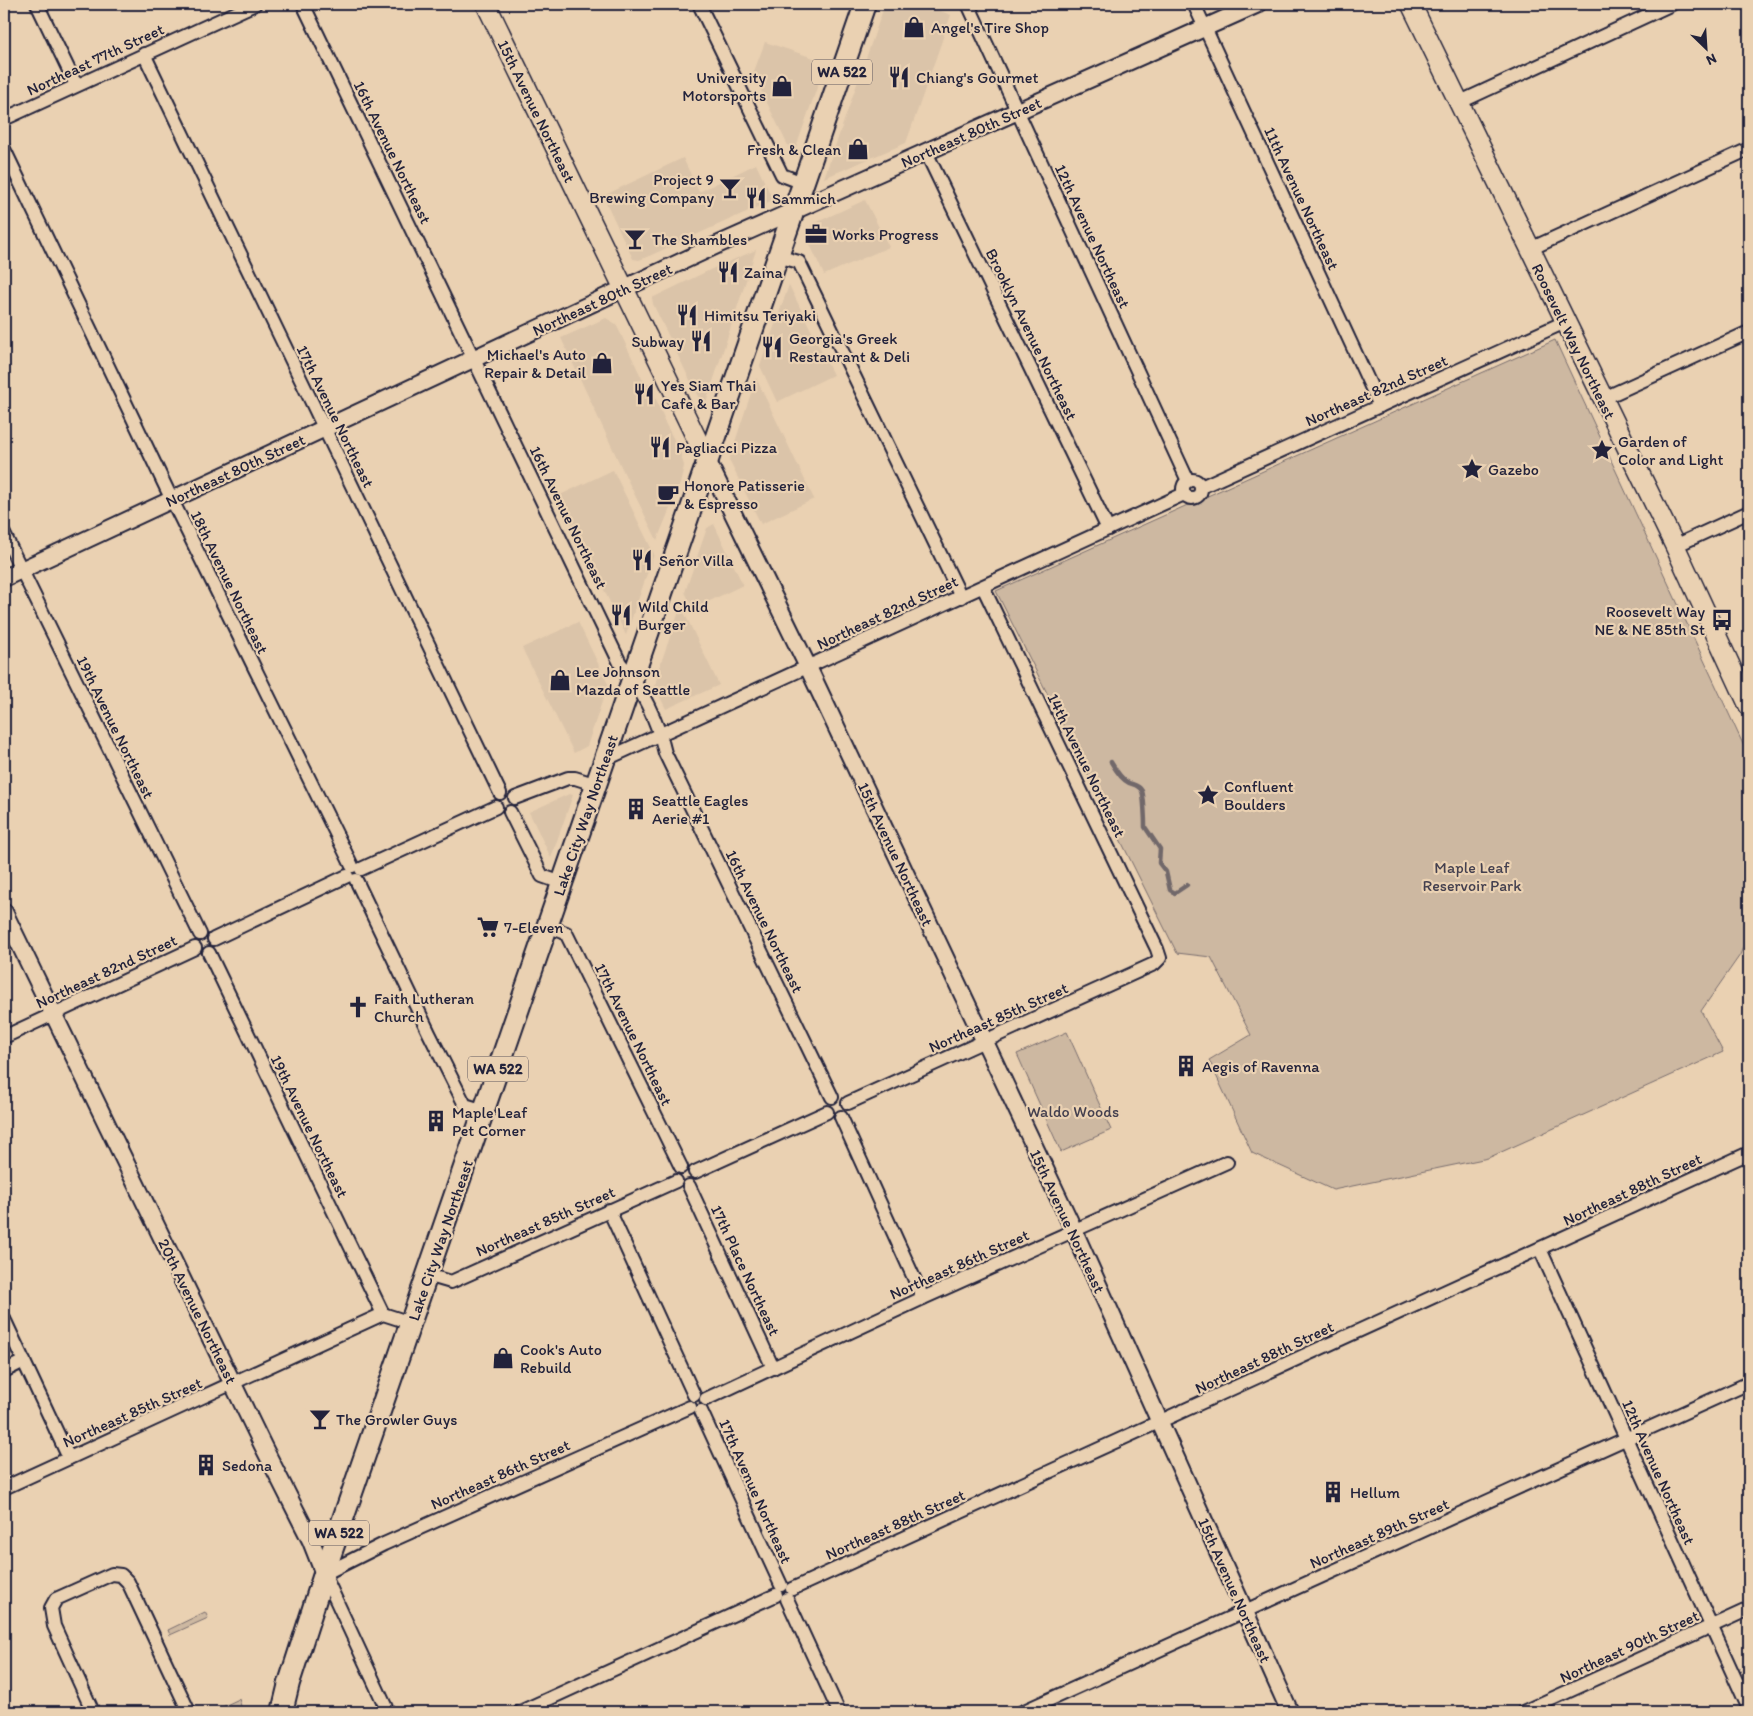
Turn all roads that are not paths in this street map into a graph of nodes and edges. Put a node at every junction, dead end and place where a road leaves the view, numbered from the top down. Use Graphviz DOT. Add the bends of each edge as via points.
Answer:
graph roads {
  1 [pos="37,4"];
  2 [pos="254,4"];
  3 [pos="303,4"];
  4 [pos="486,4"];
  5 [pos="699,4"];
  6 [pos="865,4"];
  7 [pos="968,4"];
  8 [pos="1194,4"];
  9 [pos="1258,4"];
  10 [pos="1411,4"];
  11 [pos="1672,4"];
  12 [pos="1205,28"];
  13 [pos="144,54"];
  14 [pos="76,85"];
  15 [pos="1458,103"];
  16 [pos="1018,112"];
  17 [pos="4,119"];
  18 [pos="4,149"];
  19 [pos="1749,149"];
  20 [pos="926,152"];
  21 [pos="803,183"];
  22 [pos="793,211"];
  23 [pos="1530,249"];
  24 [pos="777,256"];
  25 [pos="624,288"];
  26 [pos="1565,322"];
  27 [pos="1749,332"];
  28 [pos="474,358"];
  29 [pos="1602,399"];
  30 [pos="1380,406"];
  31 [pos="324,428"];
  32 [pos="707,460"];
  33 [pos="1188,481"];
  34 [pos="1201,487"];
  35 [pos="1184,494"];
  36 [pos="172,500"];
  37 [pos="1749,512"];
  38 [pos="1108,529"];
  39 [pos="4,534"];
  40 [pos="1675,546"];
  41 [pos="21,570"];
  42 [pos="4,578"];
  43 [pos="983,587"];
  44 [pos="960,596"];
  45 [pos="808,667"];
  46 [pos="633,678"];
  47 [pos="1747,697"];
  48 [pos="661,735"];
  49 [pos="604,760"];
  50 [pos="597,785"];
  51 [pos="500,793"];
  52 [pos="515,798"];
  53 [pos="496,807"];
  54 [pos="510,812"];
  55 [pos="354,873"];
  56 [pos="562,883"];
  57 [pos="4,912"];
  58 [pos="547,926"];
  59 [pos="200,934"];
  60 [pos="214,939"];
  61 [pos="195,948"];
  62 [pos="209,953"];
  63 [pos="1160,958"];
  64 [pos="53,1014"];
  65 [pos="4,1037"];
  66 [pos="984,1041"];
  67 [pos="832,1097"];
  68 [pos="848,1103"];
  69 [pos="484,1111"];
  70 [pos="827,1112"];
  71 [pos="842,1117"];
  72 [pos="1749,1153"];
  73 [pos="1227,1162"];
  74 [pos="681,1167"];
  75 [pos="695,1172"];
  76 [pos="676,1181"];
  77 [pos="689,1186"];
  78 [pos="609,1210"];
  79 [pos="1074,1230"];
  80 [pos="1540,1249"];
  81 [pos="428,1275"];
  82 [pos="923,1298"];
  83 [pos="383,1314"];
  84 [pos="4,1319"];
  85 [pos="411,1323"];
  86 [pos="24,1361"];
  87 [pos="773,1368"];
  88 [pos="4,1371"];
  89 [pos="1749,1382"];
  90 [pos="233,1384"];
  91 [pos="698,1403"];
  92 [pos="1160,1422"];
  93 [pos="1626,1438"];
  94 [pos="69,1458"];
  95 [pos="4,1488"];
  96 [pos="324,1574"];
  97 [pos="784,1592"];
  98 [pos="1749,1609"];
  99 [pos="1245,1612"];
  100 [pos="1711,1626"];
  101 [pos="1749,1709"];
  102 [pos="93,1712"];
  103 [pos="189,1712"];
  104 [pos="282,1712"];
  105 [pos="388,1712"];
  106 [pos="520,1712"];
  107 [pos="839,1712"];
  108 [pos="1022,1712"];
  109 [pos="1290,1712"];
  110 [pos="1523,1712"];
  1 -- 14 [label="street"];
  2 -- 13 [label="street, Northeast 77th Street"];
  3 -- 28 [label="street, 16th Avenue Northeast"];
  4 -- 25 [label="main road, 15th Avenue Northeast"];
  5 -- 21 [label="street" via="782,175"];
  6 -- 21 [label="main road, Lake City Way Northeast / WA 522"];
  7 -- 16 [label="street, 12th Avenue Northeast"];
  8 -- 12 [label="street, 11th Avenue Northeast"];
  9 -- 12 [label="street, Northeast 80th Street"];
  10 -- 15 [label="main road, Roosevelt Way Northeast"];
  11 -- 15 [label="street"];
  12 -- 16 [label="street, Northeast 80th Street"];
  12 -- 30 [label="street, 11th Avenue Northeast"];
  13 -- 14 [label="street, Northeast 77th Street"];
  13 -- 31 [label="street, 17th Avenue Northeast"];
  14 -- 17 [label="street, Northeast 77th Street"];
  15 -- 23 [label="main road, Roosevelt Way Northeast"];
  16 -- 20 [label="street, Northeast 80th Street"];
  16 -- 33 [label="street, 12th Avenue Northeast"];
  18 -- 36 [label="street, 18th Avenue Northeast"];
  19 -- 23 [label="street"];
  20 -- 22 [label="street, Northeast 80th Street"];
  20 -- 38 [label="street, Brooklyn Avenue Northeast"];
  21 -- 22 [label="main road, Lake City Way Northeast / WA 522"];
  22 -- 24 [label="main road, Lake City Way Northeast / WA 522"];
  22 -- 25 [label="street, Northeast 80th Street"];
  23 -- 26 [label="main road, Roosevelt Way Northeast"];
  24 -- 32 [label="main road, Lake City Way Northeast / WA 522"];
  24 -- 44 [label="street" via="798,262"];
  25 -- 28 [label="street, Northeast 80th Street"];
  25 -- 32 [label="main road, 15th Avenue Northeast"];
  26 -- 29 [label="main road, Roosevelt Way Northeast"];
  26 -- 30 [label="street, Northeast 82nd Street"];
  27 -- 29 [label="street"];
  28 -- 31 [label="street, Northeast 80th Street"];
  28 -- 46 [label="street, 16th Avenue Northeast" via="620,663"];
  29 -- 40 [label="main road, Roosevelt Way Northeast"];
  30 -- 34 [label="street, Northeast 82nd Street"];
  31 -- 36 [label="street, Northeast 80th Street"];
  31 -- 51 [label="street, 17th Avenue Northeast"];
  32 -- 45 [label="street, 15th Avenue Northeast"];
  32 -- 46 [label="main road, Lake City Way Northeast / WA 522"];
  33 -- 34 [label="street" via="1195,480"];
  33 -- 35 [label="street" via="1183,486"];
  34 -- 35 [label="street" via="1197,497 1190,499"];
  35 -- 38 [label="street, Northeast 82nd Street"];
  36 -- 41 [label="street, Northeast 80th Street"];
  36 -- 55 [label="street, 18th Avenue Northeast"];
  37 -- 40 [label="street"];
  38 -- 43 [label="street, Northeast 82nd Street"];
  39 -- 41 [label="street, 19th Avenue Northeast"];
  40 -- 47 [label="main road, Roosevelt Way Northeast"];
  41 -- 42 [label="street, Northeast 80th Street"];
  41 -- 59 [label="street, 19th Avenue Northeast"];
  43 -- 44 [label="street, Northeast 82nd Street"];
  43 -- 63 [label="street, 14th Avenue Northeast"];
  44 -- 45 [label="street, Northeast 82nd Street"];
  45 -- 48 [label="street, Northeast 82nd Street"];
  45 -- 66 [label="street, 15th Avenue Northeast"];
  46 -- 48 [label="street, 16th Avenue Northeast"];
  46 -- 49 [label="main road, Lake City Way Northeast / WA 522"];
  48 -- 49 [label="street, Northeast 82nd Street"];
  48 -- 67 [label="street, 16th Avenue Northeast" via="665,753"];
  49 -- 50 [label="main road, Lake City Way Northeast / WA 522"];
  50 -- 52 [label="street" via="568,778"];
  50 -- 56 [label="main road, Lake City Way Northeast / WA 522"];
  51 -- 52 [label="street" via="509,792"];
  51 -- 53 [label="street" via="495,799"];
  52 -- 54 [label="street" via="515,807"];
  53 -- 54 [label="street" via="503,813"];
  53 -- 55 [label="street"];
  54 -- 56 [label="street" via="542,876"];
  55 -- 60 [label="street"];
  55 -- 69 [label="street, 18th Avenue Northeast" via="465,1105"];
  56 -- 58 [label="main road, Lake City Way Northeast / WA 522"];
  57 -- 64 [label="street, 20th Avenue Northeast"];
  58 -- 69 [label="main road, Lake City Way Northeast / WA 522"];
  58 -- 74 [label="street, 17th Avenue Northeast" via="566,933"];
  59 -- 60 [label="street" via="208,934"];
  59 -- 61 [label="street" via="194,940"];
  60 -- 62 [label="street" via="214,948"];
  61 -- 62 [label="street" via="202,954"];
  61 -- 64 [label="street, Northeast 82nd Street"];
  62 -- 83 [label="street, 19th Avenue Northeast"];
  63 -- 66 [label="street, Northeast 85th Street" via="1154,964"];
  64 -- 65 [label="street, Northeast 82nd Street"];
  64 -- 90 [label="street, 20th Avenue Northeast"];
  66 -- 68 [label="street, Northeast 85th Street"];
  66 -- 79 [label="street, 15th Avenue Northeast"];
  67 -- 68 [label="street" via="840,1096"];
  67 -- 70 [label="street" via="827,1102"];
  68 -- 71 [label="street" via="847,1112"];
  69 -- 81 [label="main road, Lake City Way Northeast / WA 522"];
  70 -- 71 [label="street" via="836,1118"];
  70 -- 75 [label="street"];
  71 -- 82 [label="street"];
  72 -- 80 [label="street, Northeast 88th Street"];
  73 -- 79 [label="street, Northeast 86th Street"];
  74 -- 75 [label="street" via="690,1166"];
  74 -- 76 [label="street" via="676,1172"];
  75 -- 77 [label="street" via="696,1181"];
  76 -- 77 [label="street"];
  76 -- 78 [label="street, Northeast 85th Street"];
  77 -- 87 [label="street, 17th Place Northeast"];
  78 -- 81 [label="street, Northeast 85th Street" via="451,1282"];
  78 -- 91 [label="street, 17th Avenue Northeast"];
  79 -- 82 [label="street, Northeast 86th Street"];
  79 -- 92 [label="street, 15th Avenue Northeast"];
  80 -- 92 [label="street, Northeast 88th Street"];
  80 -- 93 [label="street, 12th Avenue Northeast"];
  81 -- 85 [label="main road, Lake City Way Northeast / WA 522"];
  82 -- 87 [label="street, Northeast 86th Street"];
  83 -- 85 [label="street"];
  83 -- 90 [label="street, Northeast 85th Street"];
  84 -- 86 [label="street"];
  85 -- 96 [label="main road, Lake City Way Northeast / WA 522"];
  86 -- 88 [label="street"];
  86 -- 94 [label="street"];
  87 -- 91 [label="street, Northeast 86th Street"];
  89 -- 93 [label="street, Northeast 89th Street"];
  90 -- 94 [label="street, Northeast 85th Street"];
  90 -- 96 [label="street, 20th Avenue Northeast" via="311,1541"];
  91 -- 96 [label="street, Northeast 86th Street"];
  91 -- 97 [label="street, 17th Avenue Northeast"];
  92 -- 97 [label="street, Northeast 88th Street"];
  92 -- 99 [label="street, 15th Avenue Northeast"];
  93 -- 99 [label="street, Northeast 89th Street"];
  93 -- 100 [label="street, 12th Avenue Northeast"];
  94 -- 95 [label="street, Northeast 85th Street"];
  96 -- 104 [label="main road, Lake City Way Northeast / WA 522"];
  96 -- 105 [label="street, 20th Avenue Northeast"];
  97 -- 106 [label="street, Northeast 88th Street"];
  97 -- 107 [label="street, 17th Avenue Northeast"];
  98 -- 100 [label="street, Northeast 90th Street"];
  99 -- 108 [label="street, Northeast 89th Street"];
  99 -- 109 [label="street, 15th Avenue Northeast"];
  100 -- 101 [label="street, 12th Avenue Northeast"];
  100 -- 110 [label="street, Northeast 90th Street"];
  102 -- 103 [label="street" via="50,1612 56,1599 118,1574 128,1582"];
}
